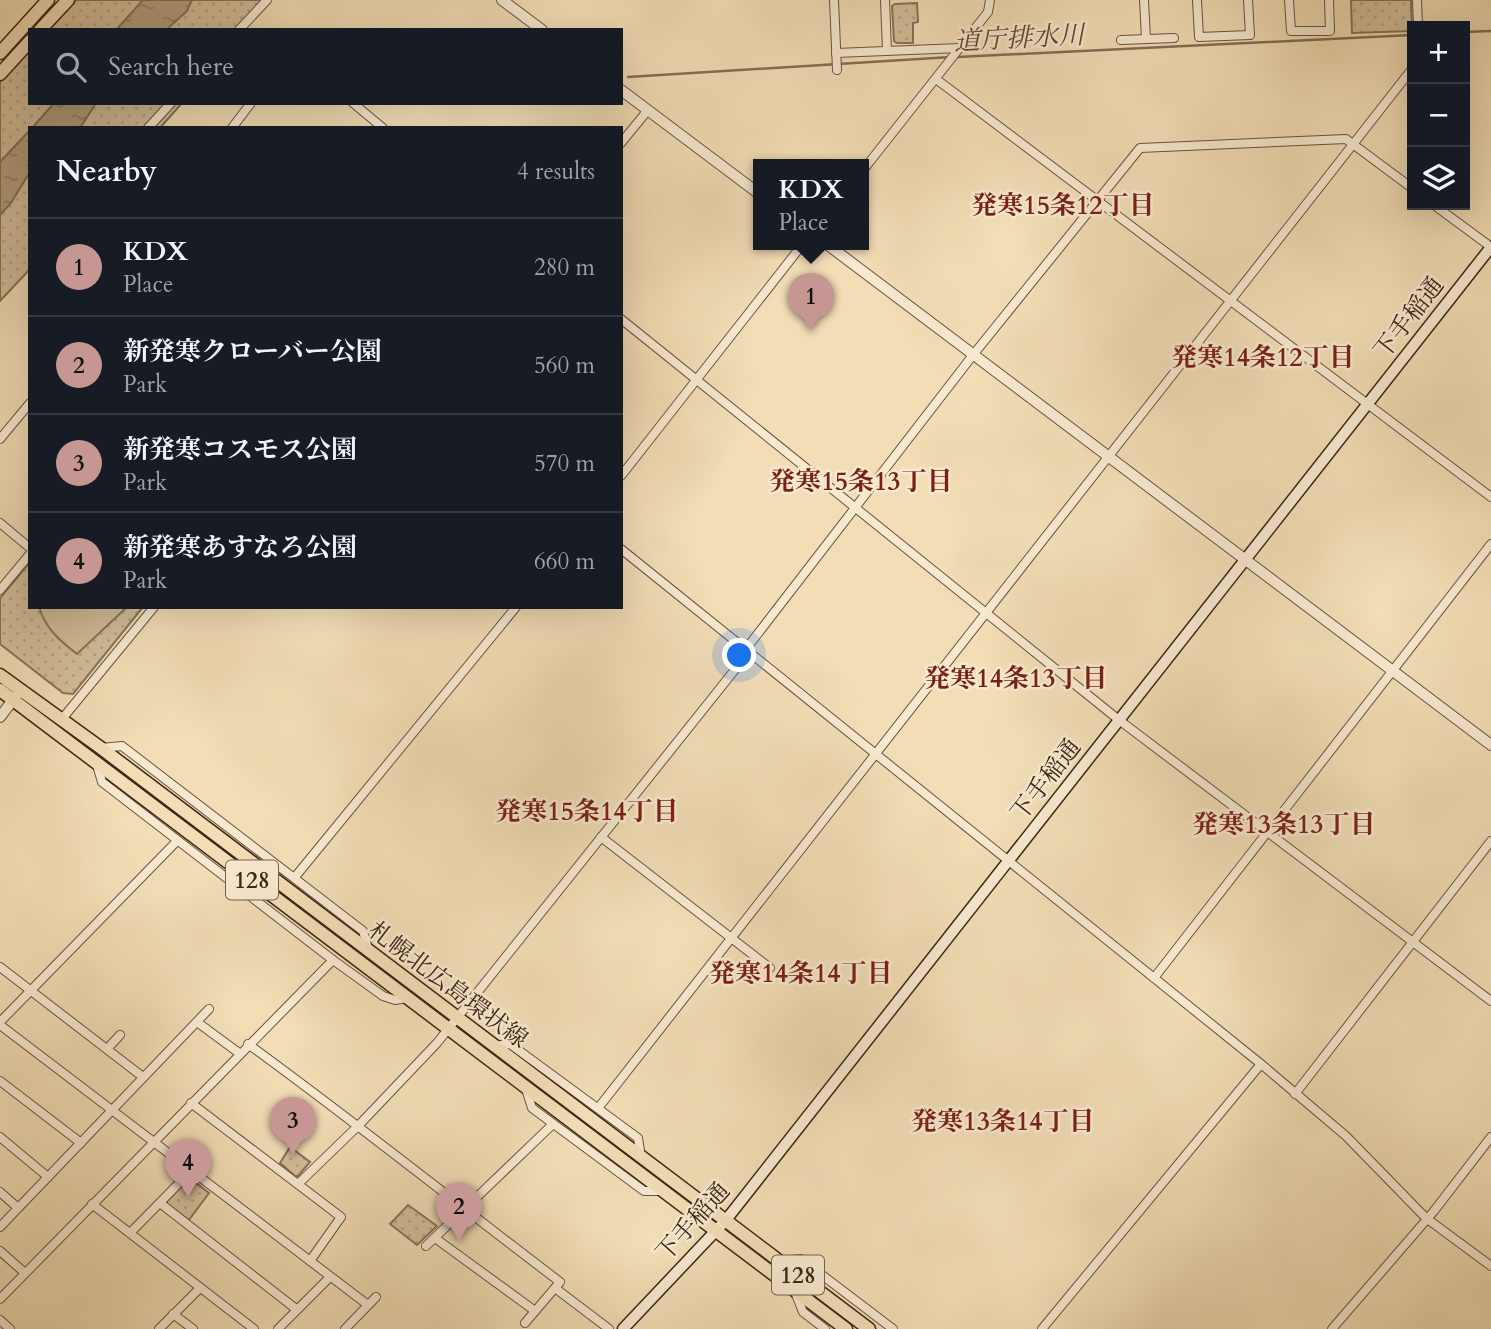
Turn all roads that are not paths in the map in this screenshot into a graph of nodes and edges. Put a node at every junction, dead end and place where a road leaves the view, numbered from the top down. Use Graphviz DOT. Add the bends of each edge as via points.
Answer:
graph roads {
  1 [pos="48,0"];
  2 [pos="68,0"];
  3 [pos="267,0"];
  4 [pos="502,0"];
  5 [pos="834,0"];
  6 [pos="885,0"];
  7 [pos="990,0"];
  8 [pos="1144,0"];
  9 [pos="1197,0"];
  10 [pos="1248,0"];
  11 [pos="1289,0"];
  12 [pos="1329,0"];
  13 [pos="1417,0"];
  14 [pos="1418,21"];
  15 [pos="42,28"];
  16 [pos="241,28"];
  17 [pos="538,28"];
  18 [pos="1174,38"];
  19 [pos="1146,39"];
  20 [pos="1121,40"];
  21 [pos="28,43"];
  22 [pos="958,50"];
  23 [pos="887,51"];
  24 [pos="0,53"];
  25 [pos="836,54"];
  26 [pos="838,69"];
  27 [pos="0,74"];
  28 [pos="1407,75"];
  29 [pos="936,79"];
  30 [pos="623,91"];
  31 [pos="169,105"];
  32 [pos="249,105"];
  33 [pos="355,105"];
  34 [pos="648,110"];
  35 [pos="150,126"];
  36 [pos="234,126"];
  37 [pos="381,126"];
  38 [pos="623,141"];
  39 [pos="1353,144"];
  40 [pos="869,162"];
  41 [pos="1407,184"];
  42 [pos="753,189"];
  43 [pos="1097,199"];
  44 [pos="1441,210"];
  45 [pos="1491,247"];
  46 [pos="798,250"];
  47 [pos="835,250"];
  48 [pos="1230,300"];
  49 [pos="623,321"];
  50 [pos="973,355"];
  51 [pos="696,379"];
  52 [pos="1368,404"];
  53 [pos="28,405"];
  54 [pos="0,439"];
  55 [pos="1109,456"];
  56 [pos="623,473"];
  57 [pos="1491,497"];
  58 [pos="856,508"];
  59 [pos="0,523"];
  60 [pos="1491,544"];
  61 [pos="28,546"];
  62 [pos="623,551"];
  63 [pos="28,556"];
  64 [pos="1246,560"];
  65 [pos="0,590"];
  66 [pos="152,609"];
  67 [pos="514,609"];
  68 [pos="985,612"];
  69 [pos="747,651"];
  70 [pos="0,665"];
  71 [pos="1393,671"];
  72 [pos="2,681"];
  73 [pos="17,695"];
  74 [pos="0,717"];
  75 [pos="62,719"];
  76 [pos="1119,720"];
  77 [pos="1491,746"];
  78 [pos="101,748"];
  79 [pos="875,754"];
  80 [pos="97,763"];
  81 [pos="1266,831"];
  82 [pos="601,837"];
  83 [pos="177,841"];
  84 [pos="1491,841"];
  85 [pos="1010,862"];
  86 [pos="295,877"];
  87 [pos="732,939"];
  88 [pos="1412,942"];
  89 [pos="369,952"];
  90 [pos="332,960"];
  91 [pos="0,967"];
  92 [pos="770,968"];
  93 [pos="1153,978"];
  94 [pos="30,991"];
  95 [pos="408,998"];
  96 [pos="1491,1001"];
  97 [pos="209,1009"];
  98 [pos="197,1022"];
  99 [pos="452,1023"];
  100 [pos="0,1024"];
  101 [pos="120,1035"];
  102 [pos="248,1044"];
  103 [pos="494,1046"];
  104 [pos="107,1049"];
  105 [pos="239,1053"];
  106 [pos="1261,1064"];
  107 [pos="144,1077"];
  108 [pos="0,1081"];
  109 [pos="525,1087"];
  110 [pos="1295,1094"];
  111 [pos="191,1103"];
  112 [pos="599,1107"];
  113 [pos="112,1110"];
  114 [pos="553,1124"];
  115 [pos="359,1125"];
  116 [pos="0,1137"];
  117 [pos="1491,1137"];
  118 [pos="153,1141"];
  119 [pos="81,1143"];
  120 [pos="641,1157"];
  121 [pos="191,1171"];
  122 [pos="48,1177"];
  123 [pos="298,1184"];
  124 [pos="663,1191"];
  125 [pos="0,1192"];
  126 [pos="160,1203"];
  127 [pos="92,1204"];
  128 [pos="18,1208"];
  129 [pos="464,1210"];
  130 [pos="1426,1218"];
  131 [pos="726,1220"];
  132 [pos="0,1227"];
  133 [pos="716,1231"];
  134 [pos="130,1233"];
  135 [pos="435,1238"];
  136 [pos="426,1246"];
  137 [pos="0,1251"];
  138 [pos="310,1261"];
  139 [pos="779,1261"];
  140 [pos="1491,1266"];
  141 [pos="25,1273"];
  142 [pos="330,1277"];
  143 [pos="200,1288"];
  144 [pos="555,1288"];
  145 [pos="793,1289"];
  146 [pos="376,1297"];
  147 [pos="0,1299"];
  148 [pos="368,1305"];
  149 [pos="296,1310"];
  150 [pos="535,1311"];
  151 [pos="173,1314"];
  152 [pos="0,1320"];
  153 [pos="525,1324"];
  154 [pos="10,1329"];
  155 [pos="159,1329"];
  156 [pos="193,1329"];
  157 [pos="254,1329"];
  158 [pos="278,1329"];
  159 [pos="345,1329"];
  160 [pos="609,1329"];
  161 [pos="623,1329"];
  162 [pos="825,1329"];
  163 [pos="846,1329"];
  164 [pos="869,1329"];
  165 [pos="893,1329"];
  166 [pos="1042,1329"];
  167 [pos="1332,1329"];
  1 -- 24 [label="main road"];
  2 -- 15 [label="main road"];
  3 -- 16 [label="street"];
  4 -- 17 [label="street"];
  5 -- 25 [label="street"];
  6 -- 23 [label="street"];
  7 -- 22 [label="street" via="988,12"];
  8 -- 19 [label="street"];
  9 -- 10 [label="street" via="1199,37 1250,35"];
  11 -- 12 [label="street" via="1291,31 1330,31"];
  13 -- 14 [label="street"];
  18 -- 19 [label="street"];
  19 -- 20 [label="street"];
  21 -- 27 [label="main road"];
  22 -- 23 [label="street"];
  22 -- 29 [label="street"];
  23 -- 25 [label="street"];
  25 -- 26 [label="street"];
  28 -- 39 [label="street"];
  29 -- 40 [label="street"];
  29 -- 43 [label="street"];
  30 -- 34 [label="street"];
  31 -- 35 [label="street"];
  32 -- 36 [label="street"];
  33 -- 37 [label="street"];
  34 -- 38 [label="street"];
  34 -- 42 [label="street"];
  39 -- 41 [label="street"];
  39 -- 43 [label="street" via="1346,139 1140,148"];
  39 -- 48 [label="street"];
  43 -- 48 [label="street"];
  43 -- 50 [label="street"];
  44 -- 45 [label="street"];
  45 -- 52 [label="main road, 下手稲通"];
  46 -- 51 [label="street"];
  47 -- 50 [label="street"];
  48 -- 52 [label="street"];
  48 -- 55 [label="street"];
  49 -- 51 [label="street"];
  50 -- 55 [label="street"];
  50 -- 58 [label="street"];
  51 -- 56 [label="street"];
  51 -- 58 [label="street"];
  52 -- 57 [label="street"];
  52 -- 64 [label="main road, 下手稲通"];
  53 -- 54 [label="street"];
  55 -- 64 [label="street"];
  55 -- 68 [label="street"];
  58 -- 68 [label="street"];
  58 -- 69 [label="street"];
  59 -- 61 [label="street"];
  60 -- 71 [label="street"];
  62 -- 69 [label="street"];
  63 -- 65 [label="street"];
  64 -- 71 [label="street"];
  64 -- 76 [label="main road, 下手稲通"];
  66 -- 75 [label="street"];
  67 -- 86 [label="street"];
  68 -- 76 [label="street"];
  68 -- 79 [label="street"];
  69 -- 79 [label="street"];
  69 -- 82 [label="street"];
  70 -- 72 [label="street"];
  71 -- 77 [label="street"];
  71 -- 81 [label="street"];
  72 -- 73 [label="main road, 札幌北広島環状線 / 128"];
  73 -- 74 [label="street"];
  73 -- 75 [label="main road, 札幌北広島環状線 / 128"];
  73 -- 80 [label="main road, 札幌北広島環状線 / 128"];
  75 -- 78 [label="main road, 札幌北広島環状線 / 128"];
  76 -- 81 [label="street"];
  76 -- 85 [label="main road, 下手稲通"];
  78 -- 86 [label="street" via="122,746"];
  78 -- 89 [label="main road, 札幌北広島環状線 / 128"];
  79 -- 85 [label="street"];
  79 -- 87 [label="street"];
  80 -- 83 [label="street" via="102,782"];
  80 -- 95 [label="main road, 札幌北広島環状線 / 128"];
  81 -- 88 [label="street"];
  81 -- 93 [label="street"];
  82 -- 87 [label="street"];
  82 -- 99 [label="street"];
  83 -- 90 [label="street"];
  83 -- 94 [label="street"];
  84 -- 88 [label="street"];
  85 -- 93 [label="street"];
  85 -- 131 [label="main road, 下手稲通"];
  86 -- 89 [label="street" via="363,931"];
  87 -- 92 [label="street"];
  87 -- 112 [label="street"];
  88 -- 96 [label="street"];
  88 -- 110 [label="street"];
  89 -- 99 [label="main road, 札幌北広島環状線 / 128"];
  90 -- 95 [label="street" via="383,996"];
  90 -- 102 [label="street"];
  91 -- 94 [label="street"];
  93 -- 106 [label="street"];
  94 -- 100 [label="street"];
  94 -- 104 [label="street"];
  95 -- 99 [label="main road, 札幌北広島環状線 / 128"];
  97 -- 98 [label="street"];
  98 -- 105 [label="street"];
  98 -- 107 [label="street"];
  99 -- 103 [label="main road, 札幌北広島環状線 / 128"];
  99 -- 109 [label="main road, 札幌北広島環状線 / 128"];
  99 -- 115 [label="street"];
  100 -- 113 [label="street"];
  101 -- 104 [label="street"];
  102 -- 105 [label="street"];
  102 -- 115 [label="street"];
  103 -- 112 [label="street" via="510,1044"];
  103 -- 120 [label="main road, 札幌北広島環状線 / 128"];
  104 -- 107 [label="street"];
  105 -- 111 [label="street"];
  106 -- 110 [label="street"];
  106 -- 166 [label="street"];
  107 -- 113 [label="street"];
  108 -- 119 [label="street"];
  109 -- 114 [label="street" via="531,1108"];
  109 -- 124 [label="main road, 札幌北広島環状線 / 128"];
  110 -- 130 [label="street" via="1348,1138"];
  111 -- 118 [label="street"];
  111 -- 123 [label="street"];
  112 -- 120 [label="street" via="638,1138"];
  113 -- 118 [label="street"];
  113 -- 119 [label="street"];
  114 -- 124 [label="street" via="644,1191"];
  114 -- 129 [label="street"];
  115 -- 123 [label="street"];
  115 -- 129 [label="street"];
  116 -- 122 [label="street"];
  117 -- 130 [label="street"];
  118 -- 121 [label="street"];
  118 -- 127 [label="street"];
  119 -- 122 [label="street"];
  120 -- 131 [label="main road, 札幌北広島環状線 / 128"];
  121 -- 126 [label="street"];
  121 -- 138 [label="street"];
  122 -- 128 [label="street"];
  123 -- 138 [label="street" via="341,1217"];
  124 -- 133 [label="main road, 札幌北広島環状線 / 128"];
  125 -- 128 [label="street"];
  126 -- 134 [label="street"];
  126 -- 149 [label="street"];
  127 -- 134 [label="street"];
  127 -- 141 [label="street"];
  128 -- 132 [label="street"];
  129 -- 135 [label="street"];
  129 -- 144 [label="street" via="560,1282"];
  130 -- 140 [label="street"];
  130 -- 167 [label="street"];
  131 -- 133 [label="main road, 下手稲通"];
  131 -- 139 [label="main road, 札幌北広島環状線 / 128"];
  133 -- 145 [label="main road, 札幌北広島環状線 / 128"];
  133 -- 161 [label="main road, 下手稲通"];
  134 -- 143 [label="street"];
  135 -- 136 [label="street"];
  135 -- 150 [label="street"];
  137 -- 141 [label="street"];
  138 -- 142 [label="street"];
  139 -- 164 [label="main road, 札幌北広島環状線 / 128"];
  139 -- 165 [label="street" via="801,1259"];
  141 -- 147 [label="street"];
  142 -- 148 [label="street"];
  142 -- 149 [label="street"];
  143 -- 151 [label="street"];
  143 -- 157 [label="street"];
  144 -- 150 [label="street"];
  144 -- 160 [label="street"];
  145 -- 162 [label="street" via="803,1312"];
  145 -- 163 [label="main road, 札幌北広島環状線 / 128"];
  146 -- 148 [label="street"];
  148 -- 159 [label="street"];
  149 -- 158 [label="street"];
  150 -- 153 [label="street"];
  151 -- 155 [label="street"];
  151 -- 156 [label="street"];
  152 -- 154 [label="street"];
}
